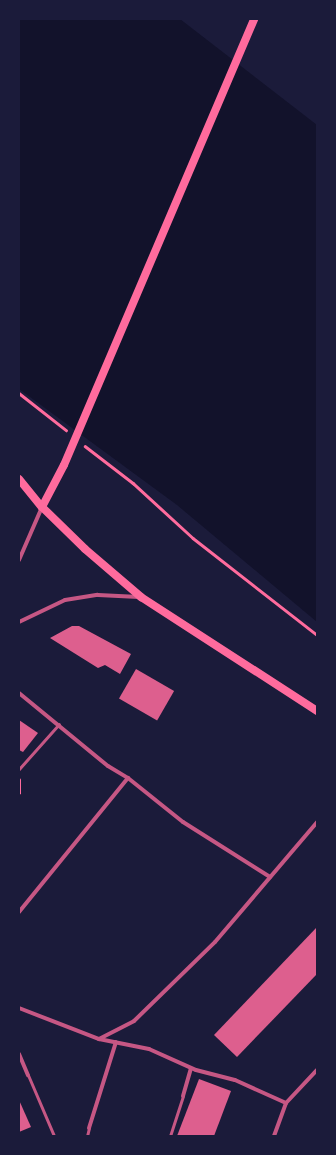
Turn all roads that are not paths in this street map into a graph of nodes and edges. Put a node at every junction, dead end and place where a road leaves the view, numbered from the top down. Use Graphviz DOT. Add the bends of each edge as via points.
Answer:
graph roads {
  1 [pos="254,19"];
  2 [pos="19,479"];
  3 [pos="42,507"];
  4 [pos="19,560"];
  5 [pos="141,597"];
  6 [pos="19,622"];
  7 [pos="19,693"];
  8 [pos="317,711"];
  9 [pos="59,724"];
  10 [pos="19,769"];
  11 [pos="128,778"];
  12 [pos="317,822"];
  13 [pos="270,877"];
  14 [pos="19,912"];
  15 [pos="19,1008"];
  16 [pos="99,1038"];
  17 [pos="116,1042"];
  18 [pos="19,1054"];
  19 [pos="191,1068"];
  20 [pos="317,1070"];
  21 [pos="28,1075"];
  22 [pos="183,1096"];
  23 [pos="286,1103"];
  24 [pos="89,1128"];
  25 [pos="54,1136"];
  26 [pos="87,1136"];
  27 [pos="170,1136"];
  28 [pos="274,1136"];
  1 -- 3 [label="main road" via="64,465"];
  2 -- 3 [label="main road"];
  3 -- 4 [label="street"];
  3 -- 5 [label="main road" via="85,549"];
  5 -- 6 [label="street" via="98,595 65,600"];
  5 -- 8 [label="main road"];
  7 -- 9 [label="street"];
  9 -- 10 [label="lane"];
  9 -- 11 [label="street" via="108,766"];
  11 -- 13 [label="street" via="183,822"];
  11 -- 14 [label="street"];
  12 -- 13 [label="street"];
  13 -- 16 [label="street" via="215,942 134,1022"];
  15 -- 16 [label="street"];
  16 -- 17 [label="street"];
  17 -- 19 [label="street" via="149,1049"];
  17 -- 24 [label="street"];
  18 -- 21 [label="street"];
  19 -- 22 [label="street"];
  19 -- 23 [label="street" via="235,1080"];
  20 -- 23 [label="street"];
  21 -- 25 [label="lane"];
  22 -- 27 [label="lane"];
  23 -- 28 [label="street"];
  24 -- 26 [label="lane"];
}
